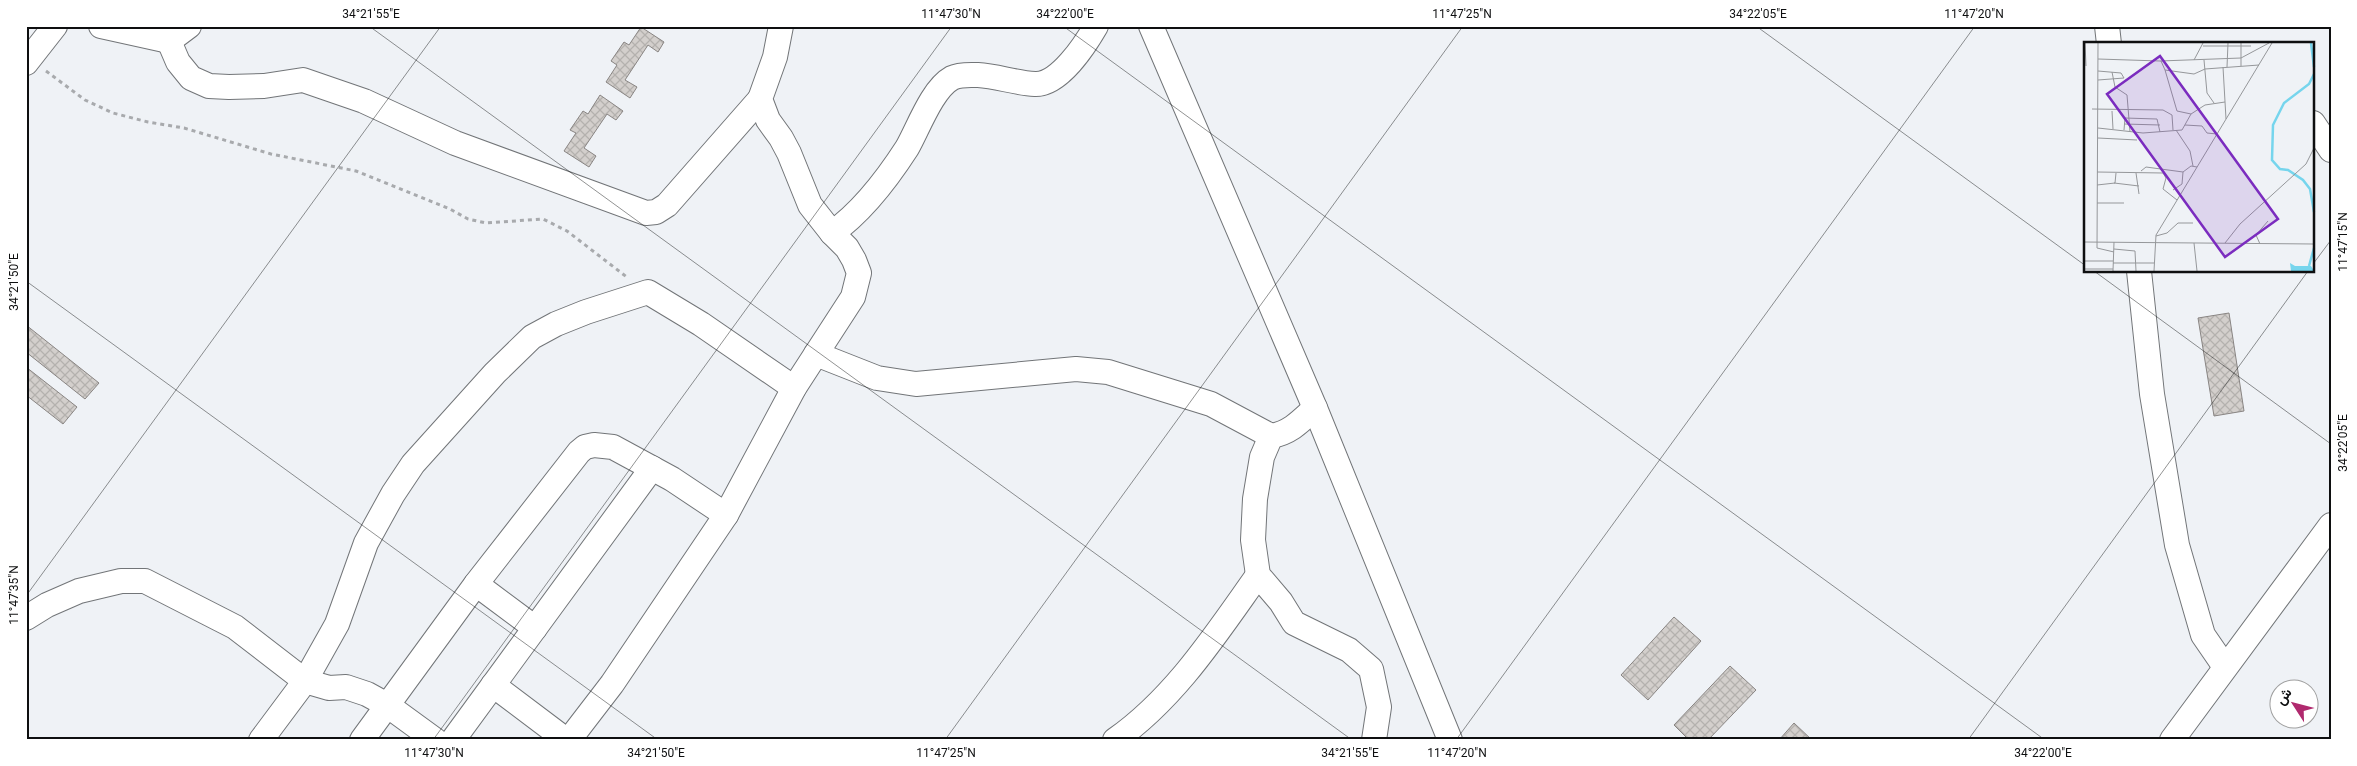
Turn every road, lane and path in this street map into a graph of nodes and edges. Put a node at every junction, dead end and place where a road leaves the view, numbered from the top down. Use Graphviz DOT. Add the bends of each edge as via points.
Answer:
graph roads {
  1 [pos="55,26"];
  2 [pos="101,26"];
  3 [pos="190,26"];
  4 [pos="781,26"];
  5 [pos="1096,26"];
  6 [pos="1151,26"];
  7 [pos="2107,26"];
  8 [pos="169,41"];
  9 [pos="2109,42"];
  10 [pos="27,62"];
  11 [pos="760,99"];
  12 [pos="2314,124"];
  13 [pos="2331,150"];
  14 [pos="832,233"];
  15 [pos="2139,272"];
  16 [pos="648,292"];
  17 [pos="816,354"];
  18 [pos="794,388"];
  19 [pos="1315,408"];
  20 [pos="1271,436"];
  21 [pos="652,468"];
  22 [pos="726,515"];
  23 [pos="2331,525"];
  24 [pos="1258,575"];
  25 [pos="476,584"];
  26 [pos="26,618"];
  27 [pos="535,628"];
  28 [pos="2225,667"];
  29 [pos="305,681"];
  30 [pos="493,685"];
  31 [pos="387,705"];
  32 [pos="261,740"];
  33 [pos="362,740"];
  34 [pos="435,740"];
  35 [pos="453,740"];
  36 [pos="567,740"];
  37 [pos="1115,740"];
  38 [pos="1374,740"];
  39 [pos="1450,740"];
  40 [pos="2172,740"];
  1 -- 10 [label="street"];
  2 -- 8 [label="street"];
  3 -- 8 [label="street"];
  4 -- 11 [label="street" via="775,56"];
  5 -- 14 [label="street" via="1065,69 1050,80 1037,84 990,76 952,78 924,112 906,148 870,200"];
  6 -- 19 [label="street"];
  7 -- 9 [label="street"];
  8 -- 11 [label="street" via="178,62 191,78 209,86 264,86 303,80 364,100 455,143 646,213 656,212 667,205"];
  10 -- 16 [label="path" via="85,100 113,113 184,128 271,154 356,171 468,219 486,223 543,218 567,231"];
  11 -- 14 [label="street" via="768,120 782,138 810,205"];
  12 -- 13 [label="street"];
  14 -- 17 [label="street" via="847,248 859,274 853,297"];
  15 -- 28 [label="street" via="2152,394 2177,544 2203,635"];
  16 -- 18 [label="street"];
  16 -- 29 [label="street" via="586,312 532,337 413,464 366,543 337,624"];
  17 -- 18 [label="street"];
  17 -- 20 [label="street" via="877,378 916,384 1076,369 1108,372 1212,404"];
  18 -- 22 [label="street"];
  19 -- 20 [label="street" via="1299,424 1283,434"];
  19 -- 39 [label="street"];
  20 -- 24 [label="street" via="1262,457 1255,499 1253,540"];
  21 -- 22 [label="street"];
  21 -- 25 [label="street" via="613,447 602,444 585,447"];
  21 -- 27 [label="street"];
  22 -- 36 [label="street" via="612,684"];
  23 -- 28 [label="street"];
  24 -- 37 [label="street" via="1175,687"];
  24 -- 38 [label="street" via="1294,623 1349,650 1371,669 1379,707"];
  25 -- 27 [label="street"];
  25 -- 31 [label="street"];
  26 -- 29 [label="street" via="79,591 121,581 145,582 235,627"];
  27 -- 30 [label="street"];
  28 -- 40 [label="street"];
  29 -- 31 [label="street" via="329,688 346,687"];
  29 -- 32 [label="street"];
  30 -- 35 [label="street"];
  30 -- 36 [label="street"];
  31 -- 33 [label="street"];
  31 -- 34 [label="street"];
}
